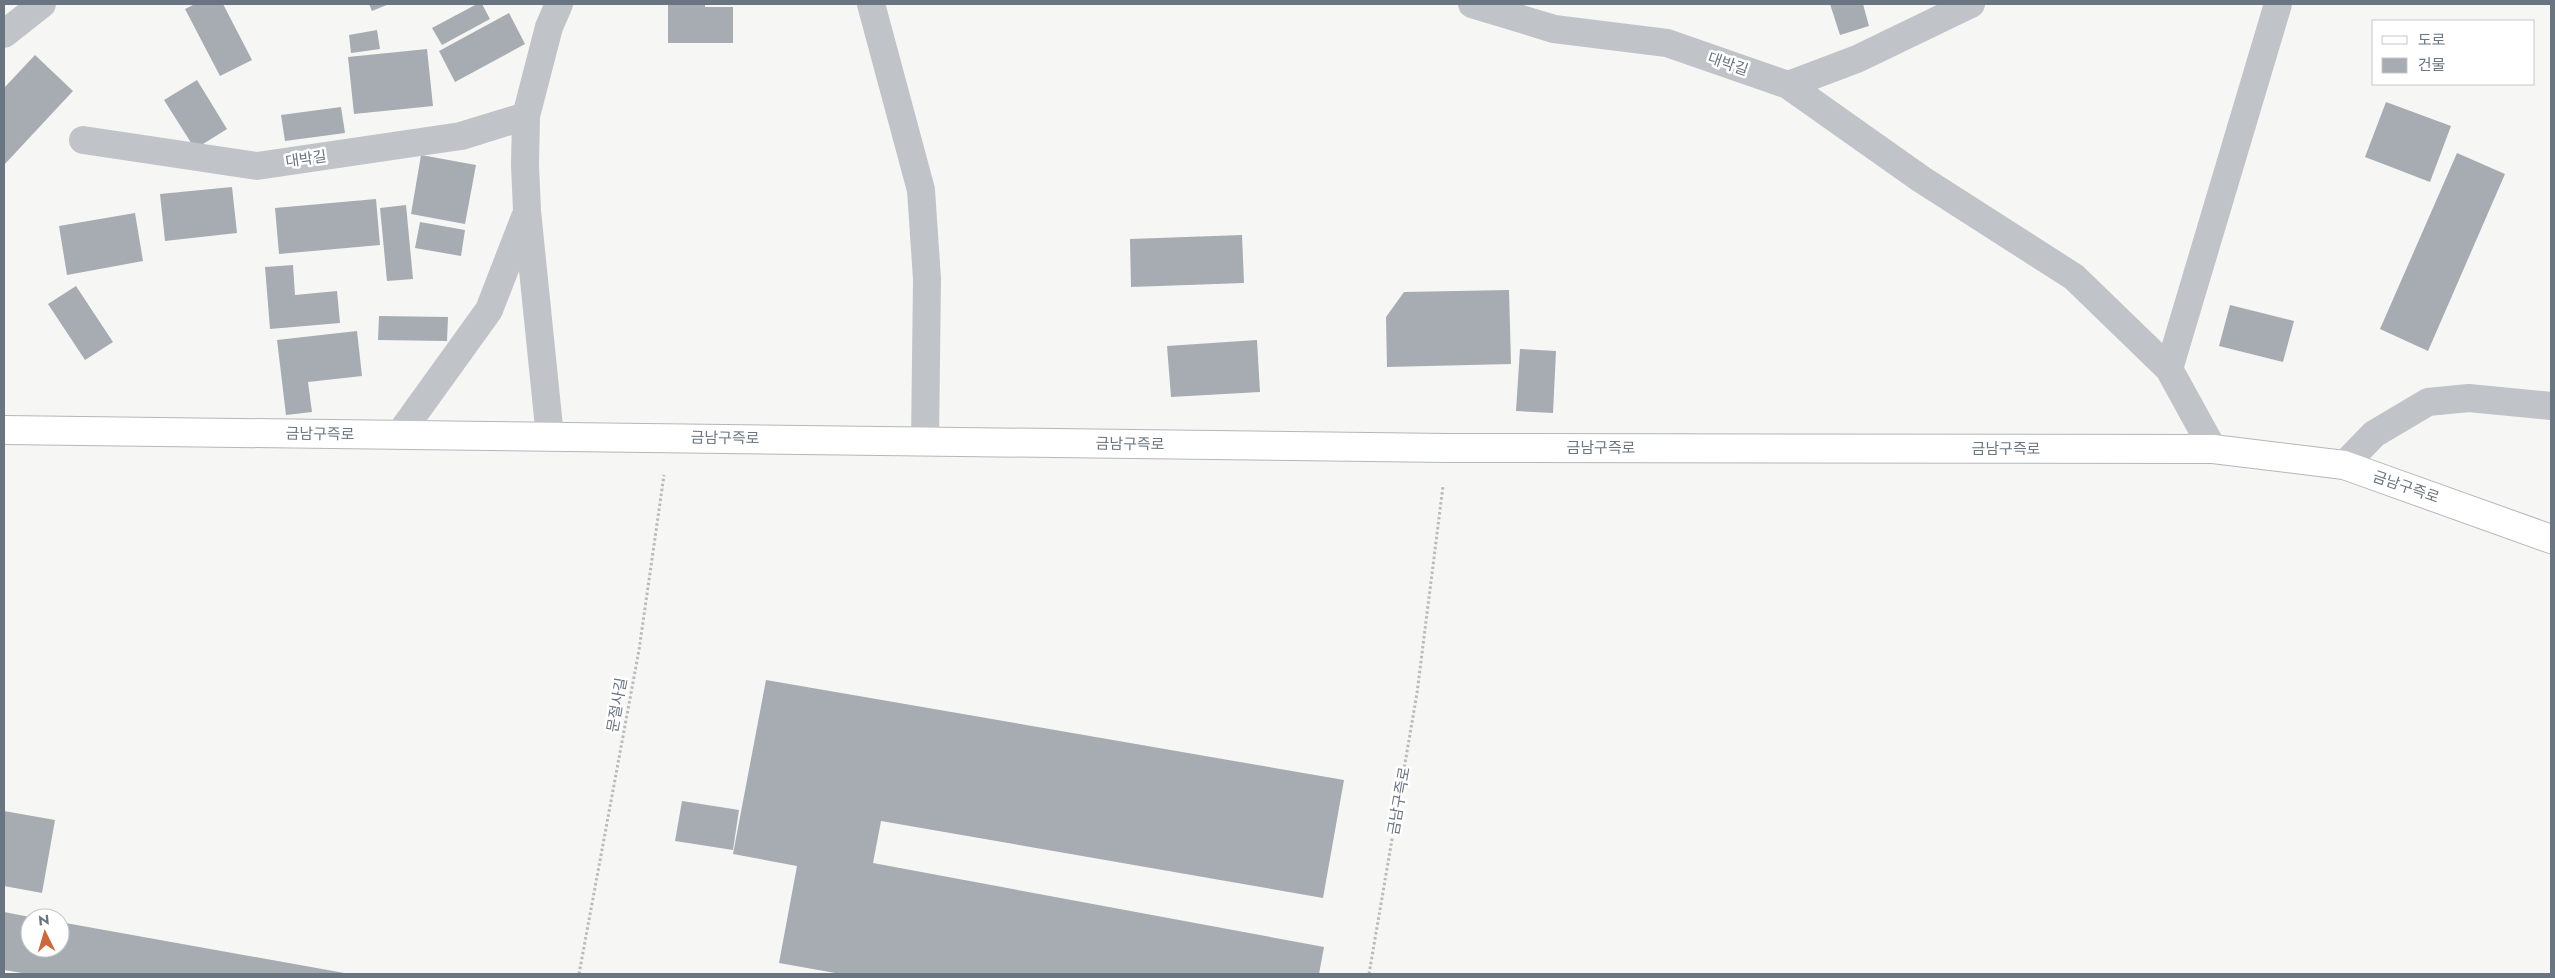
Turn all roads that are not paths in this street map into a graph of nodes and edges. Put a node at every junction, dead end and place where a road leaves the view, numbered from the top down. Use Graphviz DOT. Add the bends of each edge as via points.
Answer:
graph roads {
  1 [pos="42,4"];
  2 [pos="559,4"];
  3 [pos="871,4"];
  4 [pos="1472,4"];
  5 [pos="1972,4"];
  6 [pos="2278,4"];
  7 [pos="4,34"];
  8 [pos="1788,85"];
  9 [pos="526,116"];
  10 [pos="83,140"];
  11 [pos="527,211"];
  12 [pos="2170,369"];
  13 [pos="2551,406"];
  14 [pos="4,430"];
  15 [pos="399,435"];
  16 [pos="550,437"];
  17 [pos="925,441"];
  18 [pos="2213,449"];
  19 [pos="2344,465"];
  20 [pos="2551,539"];
  1 -- 7 [label="street"];
  2 -- 9 [label="street" via="549,27"];
  3 -- 17 [label="street" via="921,190 927,278"];
  4 -- 8 [label="street, 대박길" via="1554,29 1667,42"];
  5 -- 8 [label="street" via="1857,59"];
  6 -- 12 [label="street"];
  8 -- 12 [label="street, 대박길" via="1921,179 2074,278"];
  9 -- 10 [label="street, 대박길" via="461,136 257,166"];
  9 -- 11 [label="street"];
  11 -- 15 [label="street" via="489,310"];
  11 -- 16 [label="street"];
  12 -- 18 [label="street, 대박길"];
  13 -- 19 [label="street" via="2470,398 2428,402 2374,434"];
  14 -- 15 [label="main road, 금남구즉로"];
  15 -- 16 [label="main road, 금남구즉로"];
  16 -- 17 [label="main road, 금남구즉로"];
  17 -- 18 [label="main road, 금남구즉로" via="1447,448"];
  18 -- 19 [label="main road, 금남구즉로"];
  19 -- 20 [label="main road, 금남구즉로"];
}
